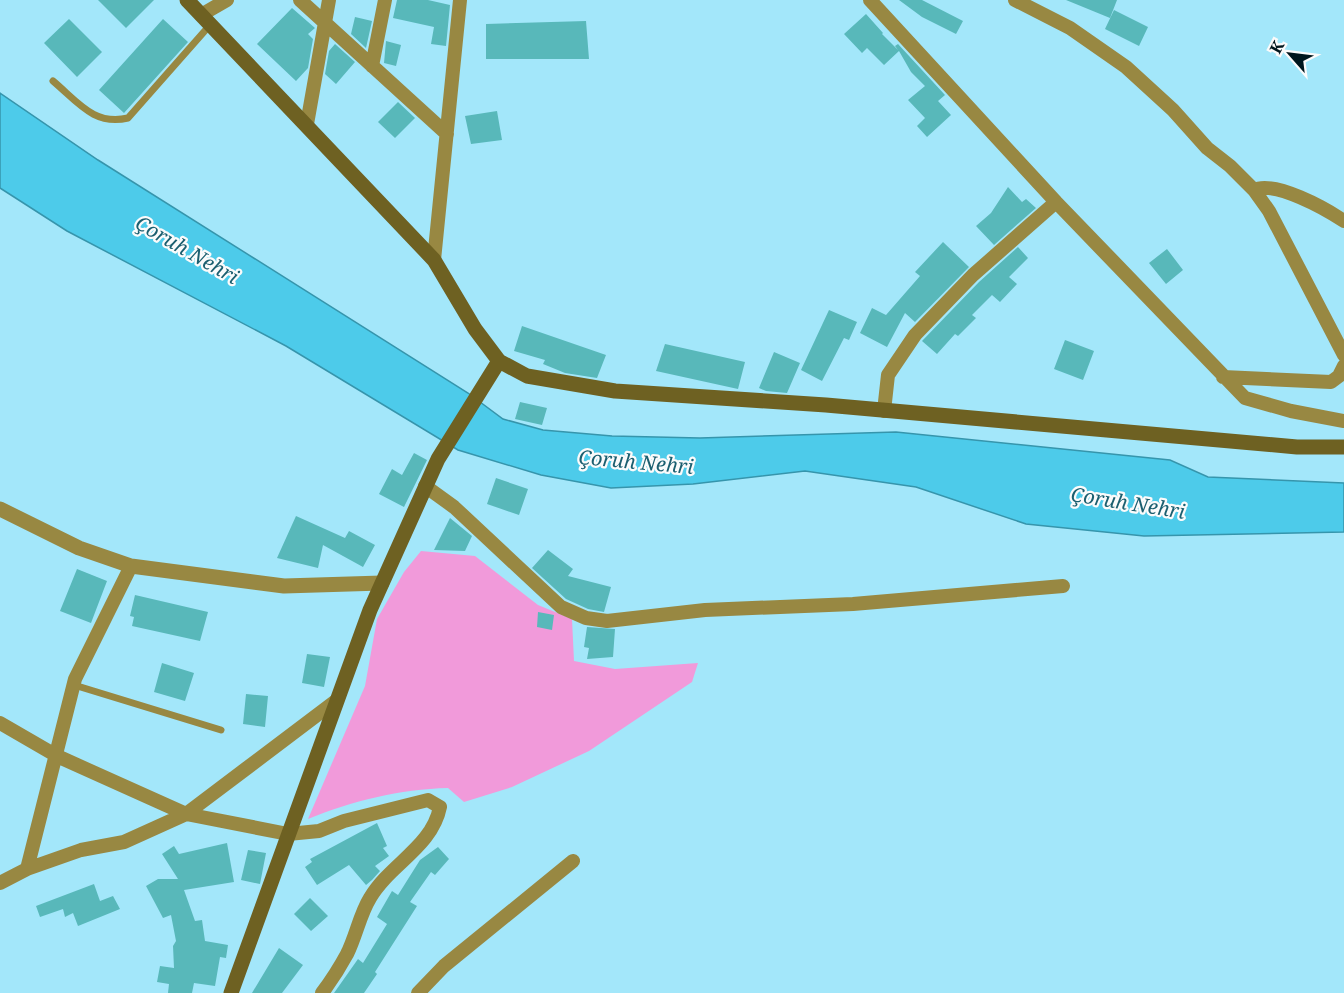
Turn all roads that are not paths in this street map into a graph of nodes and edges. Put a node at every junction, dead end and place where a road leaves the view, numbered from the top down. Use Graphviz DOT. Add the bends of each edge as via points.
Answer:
graph roads {
  1 [pos="187,0"];
  2 [pos="227,0"];
  3 [pos="300,0"];
  4 [pos="329,0"];
  5 [pos="385,0"];
  6 [pos="459,0"];
  7 [pos="870,0"];
  8 [pos="1015,0"];
  9 [pos="205,20"];
  10 [pos="325,24"];
  11 [pos="372,66"];
  12 [pos="52,81"];
  13 [pos="307,124"];
  14 [pos="447,134"];
  15 [pos="1254,190"];
  16 [pos="1056,202"];
  17 [pos="1344,221"];
  18 [pos="434,260"];
  19 [pos="1344,355"];
  20 [pos="499,361"];
  21 [pos="1344,366"];
  22 [pos="1223,377"];
  23 [pos="884,411"];
  24 [pos="1344,421"];
  25 [pos="1344,447"];
  26 [pos="425,486"];
  27 [pos="0,509"];
  28 [pos="131,566"];
  29 [pos="382,583"];
  30 [pos="1063,586"];
  31 [pos="74,685"];
  32 [pos="337,700"];
  33 [pos="0,723"];
  34 [pos="221,730"];
  35 [pos="57,756"];
  36 [pos="186,814"];
  37 [pos="288,834"];
  38 [pos="573,861"];
  39 [pos="27,869"];
  40 [pos="0,883"];
  41 [pos="231,993"];
  42 [pos="322,993"];
  43 [pos="418,993"];
  1 -- 9 [label="main road"];
  2 -- 9 [label="street"];
  3 -- 10 [label="street"];
  4 -- 10 [label="street"];
  5 -- 11 [label="street"];
  6 -- 14 [label="street"];
  7 -- 16 [label="street"];
  8 -- 15 [label="street" via="1070,28 1126,67"];
  9 -- 12 [label="lane" via="128,117 111,122 96,117"];
  9 -- 13 [label="main road"];
  10 -- 11 [label="street"];
  10 -- 13 [label="street"];
  11 -- 14 [label="street"];
  13 -- 18 [label="main road"];
  14 -- 18 [label="street"];
  15 -- 17 [label="street" via="1266,188 1318,204"];
  15 -- 19 [label="street" via="1269,211"];
  16 -- 22 [label="street"];
  16 -- 23 [label="street" via="974,275 915,335 888,375"];
  18 -- 20 [label="main road"];
  20 -- 23 [label="main road" via="527,376 615,391"];
  20 -- 26 [label="main road"];
  21 -- 22 [label="street" via="1331,382"];
  22 -- 24 [label="street" via="1245,398"];
  23 -- 25 [label="main road" via="1297,447"];
  26 -- 29 [label="main road"];
  26 -- 30 [label="street" via="561,607 597,621"];
  27 -- 28 [label="street" via="79,548"];
  28 -- 29 [label="street" via="284,586"];
  28 -- 31 [label="street"];
  29 -- 32 [label="main road"];
  31 -- 34 [label="lane"];
  31 -- 35 [label="street"];
  32 -- 36 [label="street"];
  32 -- 37 [label="main road"];
  33 -- 35 [label="street"];
  35 -- 36 [label="street"];
  35 -- 39 [label="street"];
  36 -- 37 [label="street"];
  36 -- 39 [label="street" via="124,842 81,850"];
  37 -- 41 [label="main road"];
  37 -- 42 [label="street" via="319,831 428,800 440,807 426,840 389,874 370,898 347,955"];
  38 -- 43 [label="street" via="462,950"];
  39 -- 40 [label="street"];
}
